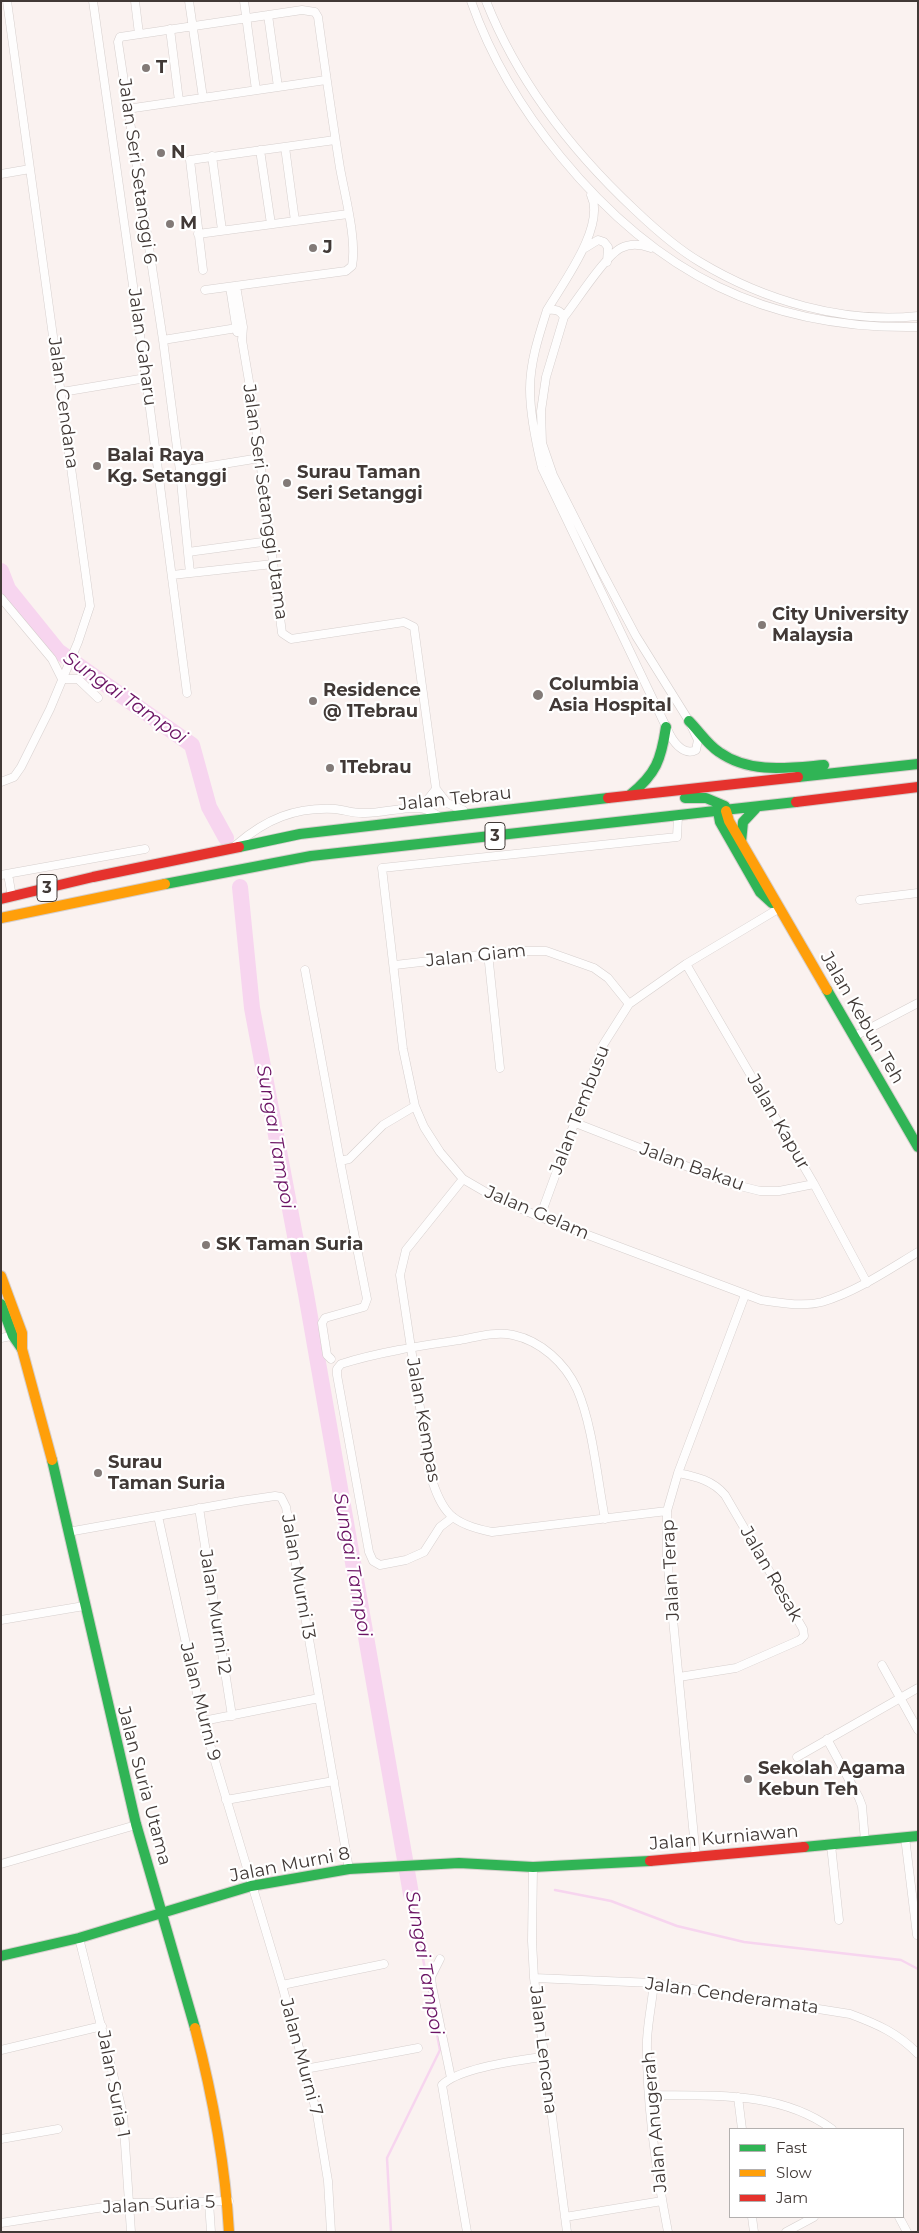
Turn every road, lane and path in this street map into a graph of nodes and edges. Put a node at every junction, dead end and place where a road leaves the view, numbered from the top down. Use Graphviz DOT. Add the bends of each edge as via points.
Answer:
graph roads {
  1 [pos="7,1"];
  2 [pos="93,1"];
  3 [pos="135,1"];
  4 [pos="189,1"];
  5 [pos="244,1"];
  6 [pos="301,1"];
  7 [pos="471,1"];
  8 [pos="486,1"];
  9 [pos="302,10"];
  10 [pos="268,15"];
  11 [pos="247,18"];
  12 [pos="192,26"];
  13 [pos="170,29"];
  14 [pos="139,34"];
  15 [pos="326,80"];
  16 [pos="278,87"];
  17 [pos="256,90"];
  18 [pos="203,98"];
  19 [pos="180,102"];
  20 [pos="127,109"];
  21 [pos="335,140"];
  22 [pos="285,146"];
  23 [pos="260,150"];
  24 [pos="212,156"];
  25 [pos="30,169"];
  26 [pos="1,174"];
  27 [pos="588,190"];
  28 [pos="348,214"];
  29 [pos="295,221"];
  30 [pos="271,224"];
  31 [pos="222,230"];
  32 [pos="198,234"];
  33 [pos="583,249"];
  34 [pos="656,250"];
  35 [pos="607,262"];
  36 [pos="203,270"];
  37 [pos="233,286"];
  38 [pos="205,290"];
  39 [pos="548,310"];
  40 [pos="918,316"];
  41 [pos="564,317"];
  42 [pos="239,327"];
  43 [pos="918,327"];
  44 [pos="162,340"];
  45 [pos="146,378"];
  46 [pos="62,392"];
  47 [pos="260,458"];
  48 [pos="180,471"];
  49 [pos="270,541"];
  50 [pos="188,552"];
  51 [pos="273,564"];
  52 [pos="190,573"];
  53 [pos="172,575"];
  54 [pos="1,598"];
  55 [pos="63,676"];
  56 [pos="187,693"];
  57 [pos="98,698"];
  58 [pos="689,721"];
  59 [pos="666,727"];
  60 [pos="918,764"];
  61 [pos="1,782"];
  62 [pos="748,782"];
  63 [pos="918,787"];
  64 [pos="436,789"];
  65 [pos="630,795"];
  66 [pos="560,804"];
  67 [pos="758,807"];
  68 [pos="421,808"];
  69 [pos="722,808"];
  70 [pos="472,814"];
  71 [pos="693,814"];
  72 [pos="442,816"];
  73 [pos="678,816"];
  74 [pos="720,822"];
  75 [pos="741,842"];
  76 [pos="232,848"];
  77 [pos="145,849"];
  78 [pos="90,859"];
  79 [pos="5,875"];
  80 [pos="93,877"];
  81 [pos="918,893"];
  82 [pos="6,898"];
  83 [pos="860,900"];
  84 [pos="778,908"];
  85 [pos="1,918"];
  86 [pos="488,954"];
  87 [pos="686,964"];
  88 [pos="395,965"];
  89 [pos="305,970"];
  90 [pos="918,1003"];
  91 [pos="629,1004"];
  92 [pos="854,1036"];
  93 [pos="500,1068"];
  94 [pos="415,1106"];
  95 [pos="573,1122"];
  96 [pos="918,1147"];
  97 [pos="340,1161"];
  98 [pos="463,1179"];
  99 [pos="814,1184"];
  100 [pos="540,1216"];
  101 [pos="918,1252"];
  102 [pos="1,1276"];
  103 [pos="866,1283"];
  104 [pos="745,1295"];
  105 [pos="1,1304"];
  106 [pos="18,1335"];
  107 [pos="1,1338"];
  108 [pos="411,1348"];
  109 [pos="331,1359"];
  110 [pos="678,1473"];
  111 [pos="199,1508"];
  112 [pos="667,1511"];
  113 [pos="158,1516"];
  114 [pos="453,1517"];
  115 [pos="605,1519"];
  116 [pos="68,1532"];
  117 [pos="84,1606"];
  118 [pos="1,1620"];
  119 [pos="882,1665"];
  120 [pos="679,1676"];
  121 [pos="918,1688"];
  122 [pos="319,1698"];
  123 [pos="900,1698"];
  124 [pos="232,1716"];
  125 [pos="203,1721"];
  126 [pos="918,1730"];
  127 [pos="827,1739"];
  128 [pos="796,1757"];
  129 [pos="334,1781"];
  130 [pos="226,1800"];
  131 [pos="136,1825"];
  132 [pos="918,1836"];
  133 [pos="905,1837"];
  134 [pos="865,1841"];
  135 [pos="831,1845"];
  136 [pos="696,1858"];
  137 [pos="1,1864"];
  138 [pos="533,1867"];
  139 [pos="349,1870"];
  140 [pos="251,1886"];
  141 [pos="162,1914"];
  142 [pos="839,1920"];
  143 [pos="917,1935"];
  144 [pos="79,1938"];
  145 [pos="1,1956"];
  146 [pos="440,1959"];
  147 [pos="384,1964"];
  148 [pos="534,1978"];
  149 [pos="654,1983"];
  150 [pos="282,1985"];
  151 [pos="102,2026"];
  152 [pos="418,2048"];
  153 [pos="1,2050"];
  154 [pos="918,2054"];
  155 [pos="543,2057"];
  156 [pos="306,2069"];
  157 [pos="451,2078"];
  158 [pos="649,2096"];
  159 [pos="738,2097"];
  160 [pos="742,2128"];
  161 [pos="830,2128"];
  162 [pos="58,2129"];
  163 [pos="1,2139"];
  164 [pos="229,2201"];
  165 [pos="662,2201"];
  166 [pos="209,2202"];
  167 [pos="130,2203"];
  168 [pos="565,2217"];
  169 [pos="752,2218"];
  170 [pos="812,2218"];
  171 [pos="899,2218"];
  172 [pos="1,2223"];
  173 [pos="130,2232"];
  174 [pos="211,2232"];
  175 [pos="229,2232"];
  176 [pos="331,2232"];
  177 [pos="467,2232"];
  178 [pos="567,2232"];
  179 [pos="668,2232"];
  180 [pos="754,2232"];
  181 [pos="786,2232"];
  182 [pos="907,2232"];
  1 -- 25 [label="street, Jalan Cendana"];
  2 -- 45 [label="street, Jalan Gaharu"];
  3 -- 14 [label="street"];
  4 -- 12 [label="street"];
  5 -- 11 [label="street"];
  6 -- 9 [label="street"];
  7 -- 27 [label="street" via="505,77 540,132"];
  8 -- 40 [label="street" via="524,77 558,127 598,174 662,235 699,262 781,300 825,311 869,316"];
  9 -- 10 [label="street"];
  9 -- 15 [label="street" via="315,12 318,17"];
  10 -- 11 [label="street"];
  10 -- 16 [label="street"];
  11 -- 12 [label="street"];
  11 -- 17 [label="street"];
  12 -- 13 [label="street"];
  12 -- 18 [label="street"];
  13 -- 14 [label="street"];
  13 -- 19 [label="street"];
  14 -- 20 [label="street, Jalan Seri Setanggi 6" via="120,36 118,42"];
  15 -- 16 [label="street"];
  15 -- 21 [label="street"];
  16 -- 17 [label="street"];
  17 -- 18 [label="street"];
  18 -- 19 [label="street"];
  19 -- 20 [label="street"];
  20 -- 44 [label="street, Jalan Seri Setanggi 6"];
  21 -- 22 [label="street"];
  21 -- 28 [label="street"];
  22 -- 23 [label="street"];
  22 -- 29 [label="street"];
  23 -- 24 [label="street"];
  23 -- 30 [label="street"];
  24 -- 31 [label="street"];
  24 -- 32 [label="street" via="190,160"];
  25 -- 26 [label="street"];
  25 -- 46 [label="street, Jalan Cendana"];
  27 -- 33 [label="street" via="595,214 593,228"];
  27 -- 34 [label="street" via="620,222"];
  28 -- 29 [label="street"];
  28 -- 37 [label="street" via="354,256 352,266 346,271"];
  29 -- 30 [label="street"];
  30 -- 31 [label="street"];
  31 -- 32 [label="street"];
  32 -- 36 [label="street"];
  33 -- 35 [label="street" via="598,240 604,242 608,247"];
  33 -- 39 [label="street"];
  34 -- 35 [label="street" via="635,244 620,249"];
  34 -- 43 [label="street" via="717,287 784,312 853,326"];
  35 -- 41 [label="street"];
  37 -- 38 [label="street"];
  37 -- 42 [label="street, Jalan Seri Setanggi Utama"];
  39 -- 41 [label="street" via="561,312"];
  39 -- 59 [label="street" via="534,351 530,388 542,468"];
  41 -- 58 [label="street" via="546,377 541,411 542,443 553,475 601,570 636,636"];
  42 -- 44 [label="street"];
  42 -- 47 [label="street, Jalan Seri Setanggi Utama"];
  44 -- 48 [label="street, Jalan Seri Setanggi 6"];
  45 -- 46 [label="street"];
  45 -- 53 [label="street, Jalan Gaharu"];
  46 -- 55 [label="street, Jalan Cendana" via="90,606"];
  47 -- 48 [label="street"];
  47 -- 49 [label="street, Jalan Seri Setanggi Utama"];
  48 -- 50 [label="street, Jalan Seri Setanggi 6"];
  49 -- 50 [label="street"];
  49 -- 51 [label="street, Jalan Seri Setanggi Utama"];
  50 -- 52 [label="street, Jalan Seri Setanggi 6"];
  51 -- 52 [label="street"];
  51 -- 64 [label="street, Jalan Seri Setanggi Utama" via="282,633 287,638 404,622 414,627"];
  52 -- 53 [label="street"];
  53 -- 56 [label="street, Jalan Gaharu"];
  54 -- 55 [label="street"];
  55 -- 57 [label="street" via="78,679"];
  55 -- 61 [label="street, Jalan Cendana" via="22,767 14,778"];
  58 -- 59 [label="street" via="698,740 693,752 679,747"];
  58 -- 60 [label="main road" via="718,751 752,768 876,762"];
  59 -- 65 [label="main road" via="660,762 648,781"];
  60 -- 62 [label="main road, Jalan Tebrau / 3"];
  62 -- 65 [label="main road, Jalan Tebrau / 3"];
  62 -- 69 [label="main road" via="737,788"];
  63 -- 67 [label="main road, 3"];
  64 -- 68 [label="street"];
  64 -- 70 [label="street" via="447,803"];
  65 -- 66 [label="main road, Jalan Tebrau / 3"];
  66 -- 69 [label="main road" via="588,808 701,796"];
  66 -- 70 [label="main road, Jalan Tebrau / 3"];
  67 -- 69 [label="main road, 3"];
  67 -- 75 [label="main road" via="740,824"];
  68 -- 72 [label="street"];
  68 -- 76 [label="street" via="366,814 337,809 291,812 250,833"];
  69 -- 71 [label="main road, 3"];
  69 -- 74 [label="main road, Jalan Kebun Teh"];
  69 -- 75 [label="main road, Jalan Kebun Teh"];
  70 -- 72 [label="main road, Jalan Tebrau / 3"];
  71 -- 73 [label="main road, 3"];
  71 -- 74 [label="main road"];
  72 -- 76 [label="main road, Jalan Tebrau / 3" via="300,834"];
  73 -- 85 [label="main road, 3" via="312,856"];
  73 -- 88 [label="street, Jalan Gelam" via="677,837 382,868"];
  74 -- 84 [label="main road, Jalan Kebun Teh" via="760,892"];
  75 -- 84 [label="main road, Jalan Kebun Teh"];
  76 -- 80 [label="main road, Jalan Tebrau / 3"];
  77 -- 78 [label="street"];
  78 -- 79 [label="street"];
  78 -- 80 [label="street"];
  79 -- 82 [label="street"];
  80 -- 82 [label="main road, Jalan Tebrau / 3"];
  81 -- 83 [label="street"];
  84 -- 87 [label="street, Jalan Tembusu"];
  84 -- 92 [label="main road, Jalan Kebun Teh"];
  86 -- 88 [label="street, Jalan Giam"];
  86 -- 91 [label="street, Jalan Giam" via="546,951 579,962 608,978"];
  86 -- 93 [label="street"];
  87 -- 91 [label="street, Jalan Tembusu"];
  87 -- 99 [label="street, Jalan Kapur"];
  88 -- 94 [label="street, Jalan Gelam" via="403,1050"];
  89 -- 97 [label="street"];
  90 -- 92 [label="street"];
  91 -- 95 [label="street, Jalan Tembusu" via="603,1045"];
  92 -- 96 [label="main road, Jalan Kebun Teh"];
  94 -- 97 [label="street" via="384,1125 349,1159"];
  94 -- 98 [label="street, Jalan Gelam" via="440,1152"];
  95 -- 99 [label="street, Jalan Bakau" via="732,1184 760,1191 779,1191"];
  95 -- 100 [label="street, Jalan Tembusu"];
  97 -- 109 [label="street" via="367,1299 364,1307 325,1318 322,1324 327,1355"];
  98 -- 100 [label="street, Jalan Gelam" via="494,1197"];
  98 -- 108 [label="street, Jalan Kempas" via="406,1250 400,1275"];
  99 -- 103 [label="street, Jalan Kapur"];
  100 -- 104 [label="street, Jalan Gelam"];
  101 -- 103 [label="street, Jalan Gelam"];
  102 -- 106 [label="main road, Jalan Suria Utama"];
  103 -- 104 [label="street, Jalan Gelam" via="822,1302 791,1304"];
  104 -- 110 [label="street, Jalan Terap"];
  105 -- 106 [label="main road, Jalan Suria Utama"];
  106 -- 107 [label="street"];
  106 -- 116 [label="main road, Jalan Suria Utama"];
  108 -- 114 [label="street, Jalan Kempas" via="430,1474 446,1512"];
  108 -- 114 [label="street" via="349,1361 337,1369 373,1561 380,1565 406,1560 424,1552 440,1527"];
  108 -- 115 [label="street" via="493,1334 512,1334 535,1343 557,1358 576,1387 585,1410"];
  110 -- 112 [label="street, Jalan Terap"];
  110 -- 120 [label="street, Jalan Resak" via="704,1479 725,1495 803,1629 804,1636 736,1668"];
  111 -- 113 [label="street, Jalan Murni 13"];
  111 -- 122 [label="street, Jalan Murni 13" via="275,1496 281,1498"];
  111 -- 124 [label="street, Jalan Murni 12"];
  112 -- 115 [label="street, Jalan Kempas"];
  112 -- 120 [label="street, Jalan Terap" via="667,1556"];
  113 -- 116 [label="street, Jalan Murni 13"];
  113 -- 125 [label="street, Jalan Murni 9"];
  114 -- 115 [label="street, Jalan Kempas" via="469,1527 492,1532"];
  116 -- 117 [label="main road, Jalan Suria Utama"];
  117 -- 118 [label="street"];
  117 -- 131 [label="main road, Jalan Suria Utama"];
  119 -- 123 [label="street"];
  120 -- 136 [label="street, Jalan Terap"];
  121 -- 123 [label="street"];
  122 -- 124 [label="street"];
  122 -- 129 [label="street, Jalan Murni 13"];
  123 -- 126 [label="street"];
  123 -- 127 [label="street"];
  124 -- 125 [label="street"];
  125 -- 130 [label="street, Jalan Murni 9"];
  127 -- 128 [label="street"];
  127 -- 134 [label="street" via="862,1806"];
  129 -- 130 [label="street"];
  129 -- 139 [label="street, Jalan Murni 13"];
  130 -- 140 [label="street, Jalan Murni 9"];
  131 -- 137 [label="street"];
  131 -- 141 [label="main road, Jalan Suria Utama"];
  132 -- 133 [label="main road, Jalan Kurniawan"];
  133 -- 134 [label="main road, Jalan Kurniawan"];
  133 -- 143 [label="street"];
  134 -- 135 [label="main road, Jalan Kurniawan"];
  135 -- 136 [label="main road, Jalan Kurniawan"];
  135 -- 142 [label="street"];
  136 -- 138 [label="main road, Jalan Kurniawan"];
  138 -- 139 [label="main road, Jalan Murni 8" via="480,1863"];
  138 -- 148 [label="street, Jalan Lencana"];
  139 -- 140 [label="main road, Jalan Murni 8"];
  140 -- 141 [label="main road, Jalan Murni 8"];
  140 -- 150 [label="street, Jalan Murni 7"];
  141 -- 144 [label="main road, Jalan Murni 8"];
  141 -- 164 [label="main road, Jalan Suria Utama" via="212,2096"];
  144 -- 145 [label="main road, Jalan Murni 8"];
  144 -- 151 [label="street, Jalan Suria 1"];
  146 -- 157 [label="street" via="431,1977"];
  147 -- 150 [label="street"];
  148 -- 149 [label="street, Jalan Cenderamata"];
  148 -- 155 [label="street, Jalan Lencana"];
  149 -- 154 [label="street, Jalan Cenderamata" via="850,2014 898,2036"];
  149 -- 158 [label="street, Jalan Anugerah" via="647,2039"];
  150 -- 156 [label="street, Jalan Murni 7"];
  151 -- 153 [label="street"];
  151 -- 167 [label="street, Jalan Suria 1" via="123,2114"];
  152 -- 156 [label="street"];
  155 -- 157 [label="street" via="495,2064"];
  155 -- 168 [label="street, Jalan Lencana"];
  156 -- 176 [label="street, Jalan Murni 7" via="324,2149"];
  157 -- 177 [label="street" via="442,2085"];
  158 -- 159 [label="street"];
  158 -- 165 [label="street, Jalan Anugerah"];
  159 -- 160 [label="street"];
  159 -- 161 [label="street" via="781,2104"];
  162 -- 163 [label="street"];
  164 -- 166 [label="street, Jalan Suria 5"];
  164 -- 175 [label="main road, Jalan Suria Utama"];
  165 -- 168 [label="street"];
  165 -- 179 [label="street, Jalan Anugerah"];
  166 -- 167 [label="street, Jalan Suria 5"];
  166 -- 174 [label="street"];
  167 -- 172 [label="street, Jalan Suria 5"];
  167 -- 173 [label="street, Jalan Suria 1"];
  168 -- 178 [label="street, Jalan Lencana"];
  169 -- 180 [label="street"];
  170 -- 181 [label="street"];
  171 -- 182 [label="street"];
}
